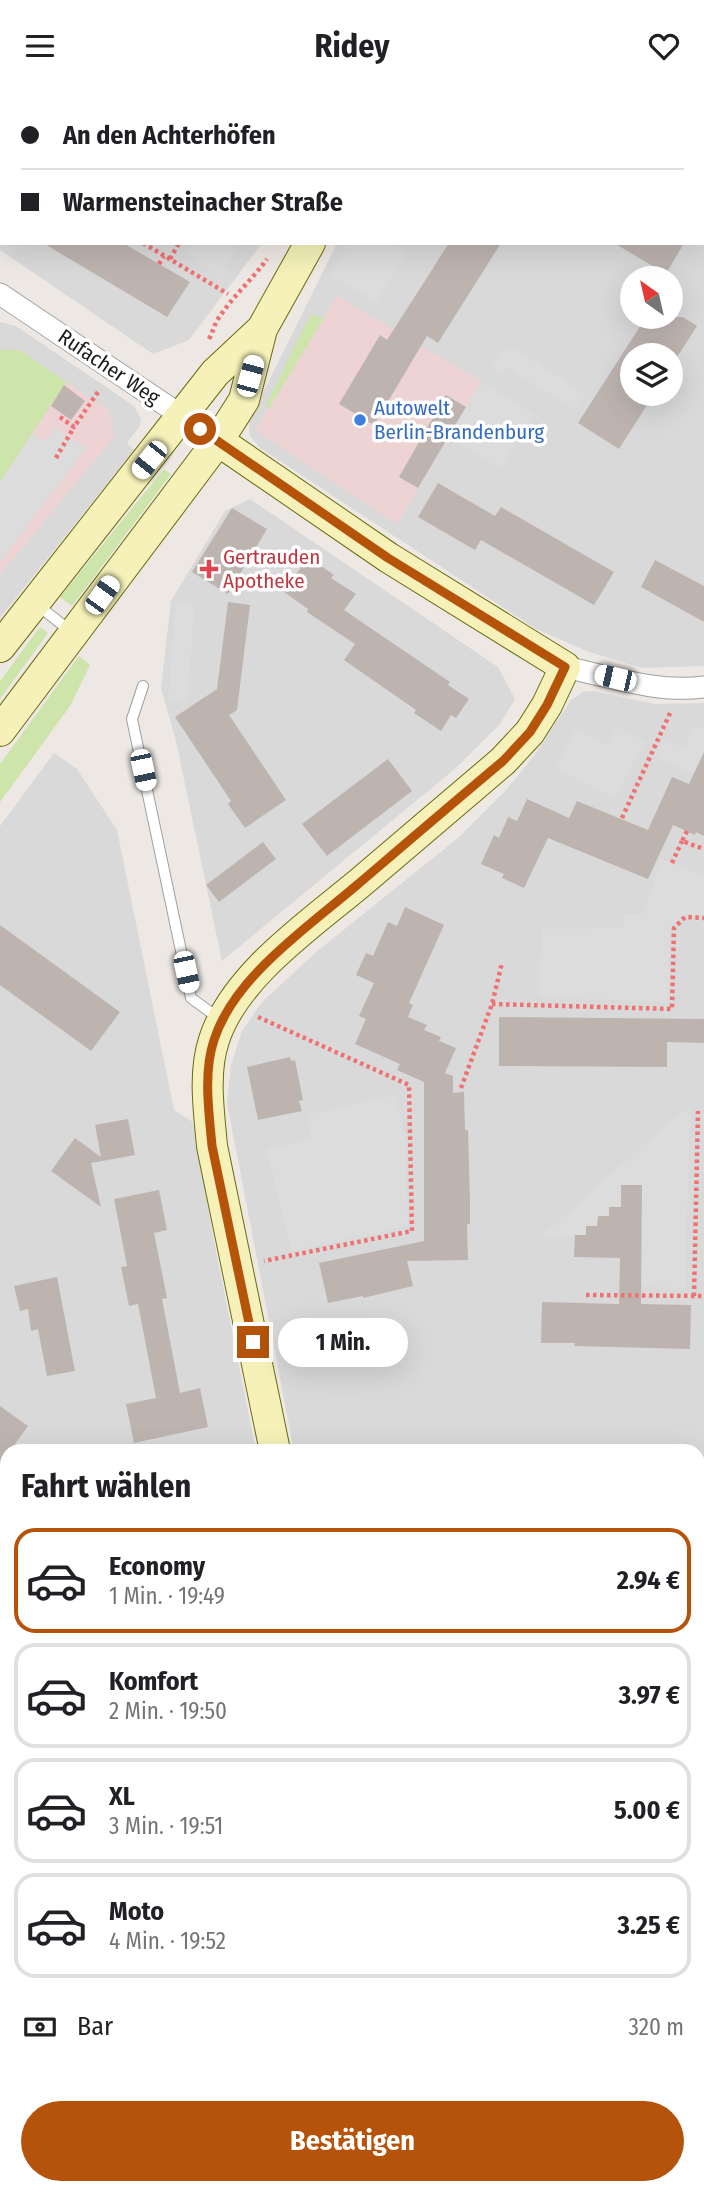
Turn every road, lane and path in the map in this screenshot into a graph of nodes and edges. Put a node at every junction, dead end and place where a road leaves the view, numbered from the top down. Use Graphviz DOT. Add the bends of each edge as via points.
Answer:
graph roads {
  1 [pos="146,245"];
  2 [pos="178,245"];
  3 [pos="309,245"];
  4 [pos="269,255"];
  5 [pos="164,256"];
  6 [pos="170,259"];
  7 [pos="159,264"];
  8 [pos="0,294"];
  9 [pos="228,294"];
  10 [pos="262,329"];
  11 [pos="204,347"];
  12 [pos="98,392"];
  13 [pos="182,416"];
  14 [pos="60,417"];
  15 [pos="74,427"];
  16 [pos="218,441"];
  17 [pos="56,458"];
  18 [pos="34,603"];
  19 [pos="74,633"];
  20 [pos="0,647"];
  21 [pos="565,667"];
  22 [pos="143,686"];
  23 [pos="704,687"];
  24 [pos="680,690"];
  25 [pos="0,731"];
  26 [pos="622,818"];
  27 [pos="687,831"];
  28 [pos="682,841"];
  29 [pos="704,849"];
  30 [pos="671,863"];
  31 [pos="704,918"];
  32 [pos="502,963"];
  33 [pos="492,1004"];
  34 [pos="258,1017"];
  35 [pos="223,1020"];
  36 [pos="461,1088"];
  37 [pos="698,1111"];
  38 [pos="263,1261"];
  39 [pos="586,1294"];
  40 [pos="694,1296"];
  41 [pos="704,1296"];
  42 [pos="274,1444"];
  1 -- 5 [label="path"];
  2 -- 6 [label="path"];
  3 -- 10 [label="street"];
  4 -- 11 [label="path" via="217,321"];
  5 -- 6 [label="path"];
  5 -- 7 [label="path"];
  6 -- 9 [label="path"];
  8 -- 13 [label="street, Rufacher Weg"];
  10 -- 13 [label="street" via="215,373"];
  10 -- 16 [label="street" via="244,400"];
  12 -- 15 [label="path"];
  13 -- 16 [label="street, Rufacher Weg"];
  13 -- 18 [label="street"];
  14 -- 15 [label="path"];
  15 -- 17 [label="path"];
  16 -- 19 [label="street"];
  16 -- 21 [label="street, Rufacher Weg" via="388,558"];
  18 -- 19 [label="lane"];
  18 -- 20 [label="street"];
  19 -- 25 [label="street"];
  21 -- 24 [label="street"];
  21 -- 35 [label="street" via="530,732 503,761 285,946 248,982"];
  22 -- 35 [label="lane" via="132,719 191,998"];
  23 -- 24 [label="street"];
  24 -- 26 [label="path"];
  27 -- 28 [label="path"];
  28 -- 29 [label="path"];
  28 -- 30 [label="path"];
  31 -- 33 [label="path" via="685,917 674,928 672,1009"];
  32 -- 33 [label="path"];
  33 -- 36 [label="path"];
  34 -- 38 [label="path" via="409,1085 412,1231"];
  35 -- 42 [label="street" via="209,1057 212,1146"];
  37 -- 40 [label="path"];
  39 -- 40 [label="path"];
  40 -- 41 [label="path"];
}
